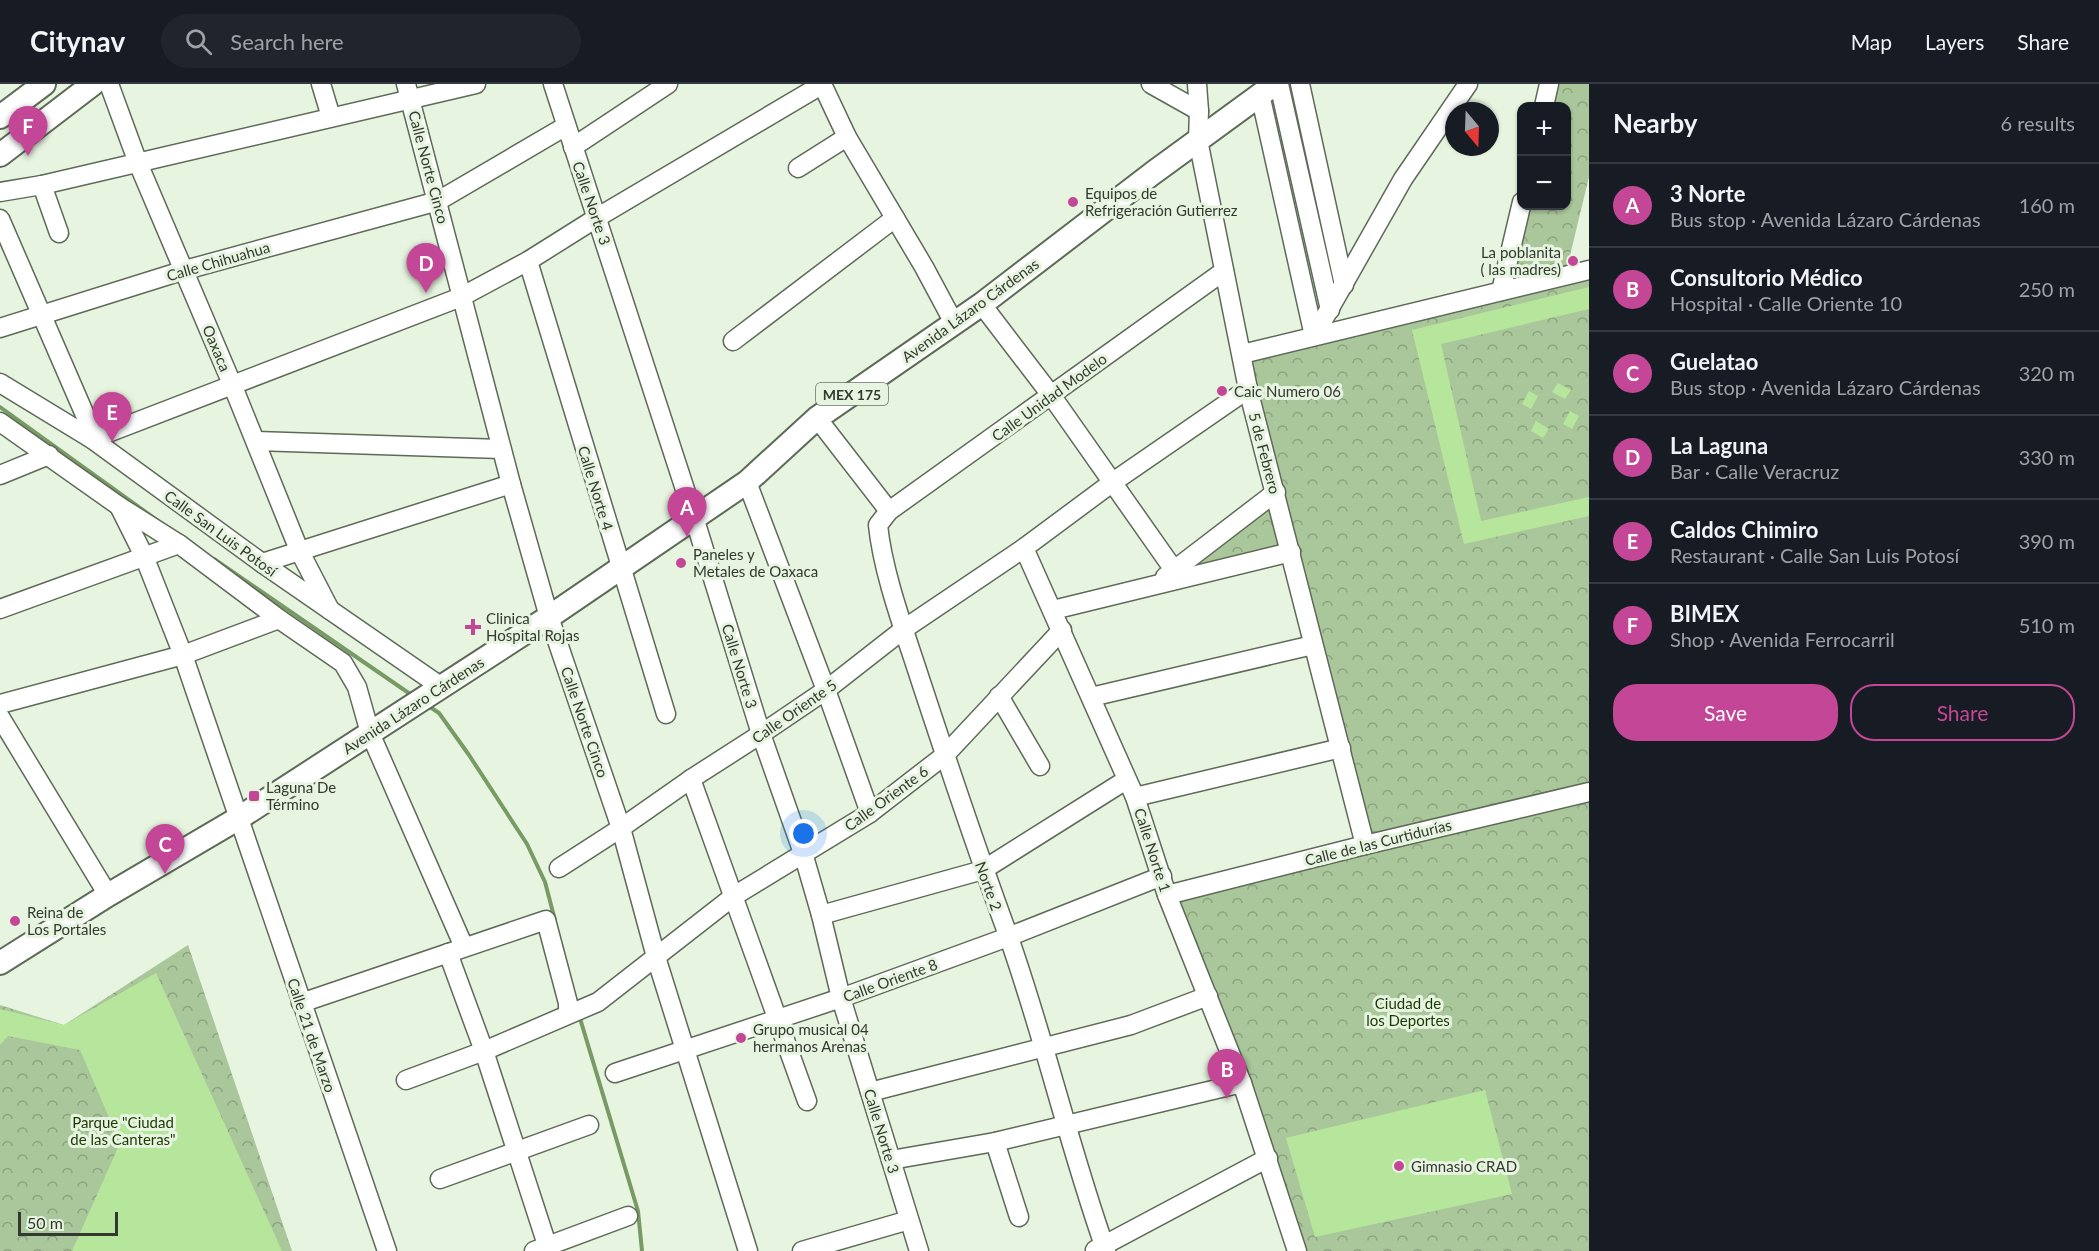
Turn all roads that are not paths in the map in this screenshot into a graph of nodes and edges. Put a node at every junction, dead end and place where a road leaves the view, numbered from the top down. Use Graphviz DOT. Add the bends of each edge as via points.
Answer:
graph roads {
  1 [pos="44,84"];
  2 [pos="321,84"];
  3 [pos="476,84"];
  4 [pos="554,84"];
  5 [pos="668,84"];
  6 [pos="822,84"];
  7 [pos="1151,84"];
  8 [pos="1197,84"];
  9 [pos="1300,84"];
  10 [pos="1468,84"];
  11 [pos="1549,84"];
  12 [pos="109,86"];
  13 [pos="1271,87"];
  14 [pos="409,92"];
  15 [pos="1545,102"];
  16 [pos="1199,111"];
  17 [pos="0,117"];
  18 [pos="331,117"];
  19 [pos="566,126"];
  20 [pos="848,137"];
  21 [pos="1198,140"];
  22 [pos="573,147"];
  23 [pos="0,155"];
  24 [pos="138,163"];
  25 [pos="798,168"];
  26 [pos="42,185"];
  27 [pos="0,192"];
  28 [pos="438,201"];
  29 [pos="1519,210"];
  30 [pos="598,217"];
  31 [pos="895,218"];
  32 [pos="0,219"];
  33 [pos="59,233"];
  34 [pos="528,261"];
  35 [pos="185,270"];
  36 [pos="1589,270"];
  37 [pos="1224,271"];
  38 [pos="1344,285"];
  39 [pos="1501,291"];
  40 [pos="461,297"];
  41 [pos="986,310"];
  42 [pos="1330,310"];
  43 [pos="41,314"];
  44 [pos="954,323"];
  45 [pos="0,328"];
  46 [pos="1314,336"];
  47 [pos="733,341"];
  48 [pos="1242,354"];
  49 [pos="0,383"];
  50 [pos="232,384"];
  51 [pos="1248,389"];
  52 [pos="1051,395"];
  53 [pos="817,418"];
  54 [pos="0,422"];
  55 [pos="93,439"];
  56 [pos="256,441"];
  57 [pos="501,449"];
  58 [pos="49,455"];
  59 [pos="0,475"];
  60 [pos="747,482"];
  61 [pos="1113,482"];
  62 [pos="511,484"];
  63 [pos="1275,492"];
  64 [pos="119,506"];
  65 [pos="694,517"];
  66 [pos="884,518"];
  67 [pos="179,544"];
  68 [pos="1024,548"];
  69 [pos="299,550"];
  70 [pos="1291,552"];
  71 [pos="144,556"];
  72 [pos="262,563"];
  73 [pos="621,568"];
  74 [pos="1173,570"];
  75 [pos="1157,584"];
  76 [pos="0,609"];
  77 [pos="330,610"];
  78 [pos="1053,610"];
  79 [pos="549,617"];
  80 [pos="279,619"];
  81 [pos="904,629"];
  82 [pos="1062,630"];
  83 [pos="1313,645"];
  84 [pos="183,655"];
  85 [pos="826,690"];
  86 [pos="426,696"];
  87 [pos="999,696"];
  88 [pos="1091,697"];
  89 [pos="0,704"];
  90 [pos="666,714"];
  91 [pos="0,717"];
  92 [pos="370,733"];
  93 [pos="761,734"];
  94 [pos="1341,748"];
  95 [pos="945,755"];
  96 [pos="1040,766"];
  97 [pos="691,778"];
  98 [pos="1126,780"];
  99 [pos="1589,792"];
  100 [pos="1135,797"];
  101 [pos="870,813"];
  102 [pos="239,818"];
  103 [pos="621,828"];
  104 [pos="1365,845"];
  105 [pos="803,853"];
  106 [pos="558,868"];
  107 [pos="983,870"];
  108 [pos="1162,876"];
  109 [pos="108,895"];
  110 [pos="1167,895"];
  111 [pos="734,897"];
  112 [pos="821,915"];
  113 [pos="1008,937"];
  114 [pos="456,950"];
  115 [pos="657,957"];
  116 [pos="0,963"];
  117 [pos="1208,996"];
  118 [pos="841,998"];
  119 [pos="301,1003"];
  120 [pos="570,1013"];
  121 [pos="778,1019"];
  122 [pos="1045,1048"];
  123 [pos="686,1050"];
  124 [pos="484,1051"];
  125 [pos="615,1072"];
  126 [pos="406,1080"];
  127 [pos="1242,1083"];
  128 [pos="870,1092"];
  129 [pos="807,1101"];
  130 [pos="1066,1124"];
  131 [pos="588,1125"];
  132 [pos="995,1142"];
  133 [pos="517,1152"];
  134 [pos="1268,1158"];
  135 [pos="891,1160"];
  136 [pos="440,1179"];
  137 [pos="628,1216"];
  138 [pos="1019,1217"];
  139 [pos="909,1220"];
  140 [pos="831,1247"];
  141 [pos="543,1249"];
  142 [pos="1101,1249"];
  143 [pos="387,1251"];
  144 [pos="748,1251"];
  145 [pos="802,1251"];
  146 [pos="919,1251"];
  147 [pos="1297,1251"];
  1 -- 17 [label="main road"];
  2 -- 18 [label="street"];
  3 -- 14 [label="street"];
  4 -- 19 [label="street, Calle Norte 3"];
  5 -- 22 [label="street"];
  6 -- 20 [label="street"];
  6 -- 30 [label="street"];
  7 -- 16 [label="street"];
  8 -- 16 [label="street, 5 de Febrero"];
  9 -- 38 [label="street"];
  10 -- 38 [label="street" via="1404,179"];
  11 -- 15 [label="street"];
  12 -- 23 [label="main road"];
  12 -- 24 [label="street, Oaxaca"];
  13 -- 21 [label="main road, Avenida Lázaro Cárdenas / MEX 175"];
  13 -- 42 [label="street"];
  13 -- 46 [label="street"];
  14 -- 18 [label="street"];
  14 -- 28 [label="street, Calle Norte Cinco"];
  16 -- 21 [label="street, 5 de Febrero"];
  18 -- 24 [label="street"];
  19 -- 22 [label="street, Calle Norte 3"];
  19 -- 28 [label="street, Calle Chihuahua"];
  20 -- 25 [label="street"];
  20 -- 31 [label="street"];
  21 -- 37 [label="street, 5 de Febrero"];
  21 -- 44 [label="main road, Avenida Lázaro Cárdenas / MEX 175"];
  22 -- 30 [label="street, Calle Norte 3"];
  24 -- 26 [label="street"];
  24 -- 35 [label="street, Oaxaca"];
  26 -- 27 [label="street"];
  26 -- 33 [label="street"];
  28 -- 35 [label="street, Calle Chihuahua"];
  28 -- 40 [label="street, Calle Norte Cinco"];
  29 -- 39 [label="street"];
  30 -- 34 [label="street"];
  30 -- 65 [label="street, Calle Norte 3"];
  31 -- 44 [label="street"];
  31 -- 47 [label="street"];
  32 -- 43 [label="street"];
  34 -- 40 [label="street"];
  34 -- 73 [label="street, Calle Norte 4"];
  35 -- 43 [label="street, Calle Chihuahua"];
  35 -- 50 [label="street, Oaxaca"];
  36 -- 39 [label="street"];
  37 -- 48 [label="street, 5 de Febrero"];
  37 -- 52 [label="street, Calle Unidad Modelo"];
  38 -- 42 [label="street"];
  39 -- 46 [label="street"];
  40 -- 50 [label="street"];
  40 -- 57 [label="street, Calle Norte Cinco"];
  41 -- 52 [label="street"];
  42 -- 46 [label="street"];
  43 -- 45 [label="street, Calle Chihuahua"];
  43 -- 55 [label="street"];
  44 -- 53 [label="main road, Avenida Lázaro Cárdenas / MEX 175"];
  46 -- 48 [label="street"];
  48 -- 51 [label="street, 5 de Febrero"];
  49 -- 55 [label="street, Calle San Luis Potosí"];
  50 -- 55 [label="street"];
  50 -- 56 [label="street, Oaxaca"];
  51 -- 61 [label="street, Calle Oriente 5"];
  51 -- 63 [label="street, 5 de Febrero"];
  52 -- 61 [label="street"];
  52 -- 66 [label="street, Calle Unidad Modelo"];
  53 -- 60 [label="main road, Avenida Lázaro Cárdenas / MEX 175"];
  53 -- 66 [label="street"];
  54 -- 58 [label="street"];
  55 -- 72 [label="street, Calle San Luis Potosí"];
  56 -- 57 [label="street"];
  56 -- 69 [label="street, Oaxaca"];
  57 -- 62 [label="street, Calle Norte Cinco"];
  58 -- 59 [label="street"];
  58 -- 64 [label="street"];
  60 -- 65 [label="main road, Avenida Lázaro Cárdenas / MEX 175"];
  60 -- 85 [label="street"];
  61 -- 68 [label="street, Calle Oriente 5"];
  61 -- 74 [label="street"];
  62 -- 69 [label="street"];
  62 -- 79 [label="street, Calle Norte Cinco"];
  63 -- 70 [label="street, 5 de Febrero"];
  63 -- 74 [label="street"];
  64 -- 67 [label="street"];
  64 -- 71 [label="street, Calle 21 de Marzo"];
  65 -- 73 [label="main road, Avenida Lázaro Cárdenas / MEX 175"];
  65 -- 93 [label="street, Calle Norte 3"];
  66 -- 81 [label="street, Norte 2" via="880,544"];
  67 -- 71 [label="street"];
  67 -- 80 [label="street"];
  68 -- 78 [label="street, Calle Norte 1"];
  68 -- 81 [label="street, Calle Oriente 5"];
  69 -- 72 [label="street"];
  69 -- 77 [label="street, Oaxaca"];
  70 -- 75 [label="street"];
  70 -- 83 [label="street, 5 de Febrero"];
  71 -- 76 [label="street"];
  71 -- 84 [label="street, Calle 21 de Marzo"];
  72 -- 77 [label="street, Calle San Luis Potosí"];
  73 -- 79 [label="main road, Avenida Lázaro Cárdenas / MEX 175"];
  73 -- 90 [label="street, Calle Norte 4"];
  74 -- 75 [label="street"];
  75 -- 78 [label="street"];
  77 -- 86 [label="street, Calle San Luis Potosí"];
  78 -- 82 [label="street, Calle Norte 1"];
  79 -- 86 [label="main road, Avenida Lázaro Cárdenas / MEX 175"];
  79 -- 103 [label="street, Calle Norte Cinco"];
  80 -- 84 [label="street"];
  80 -- 92 [label="street" via="343,663 357,687"];
  81 -- 85 [label="street, Calle Oriente 5"];
  81 -- 95 [label="street, Norte 2"];
  82 -- 87 [label="street, Calle Oriente 6"];
  82 -- 88 [label="street, Calle Norte 1"];
  83 -- 88 [label="street"];
  83 -- 94 [label="street, 5 de Febrero"];
  84 -- 89 [label="street"];
  84 -- 102 [label="street, Calle 21 de Marzo"];
  85 -- 93 [label="street, Calle Oriente 5"];
  85 -- 101 [label="street"];
  86 -- 92 [label="main road, Avenida Lázaro Cárdenas / MEX 175"];
  87 -- 95 [label="street, Calle Oriente 6"];
  87 -- 96 [label="street"];
  88 -- 98 [label="street, Calle Norte 1"];
  91 -- 109 [label="street"];
  92 -- 102 [label="main road, Avenida Lázaro Cárdenas / MEX 175"];
  92 -- 114 [label="street"];
  93 -- 97 [label="street, Calle Oriente 5"];
  93 -- 105 [label="street, Calle Norte 3"];
  94 -- 100 [label="street"];
  94 -- 104 [label="street, 5 de Febrero"];
  95 -- 101 [label="street, Calle Oriente 6"];
  95 -- 107 [label="street, Norte 2"];
  97 -- 103 [label="street, Calle Oriente 5"];
  97 -- 111 [label="street"];
  98 -- 100 [label="street, Calle Norte 1"];
  98 -- 107 [label="street"];
  99 -- 104 [label="street, Calle de las Curtidurías"];
  100 -- 108 [label="street, Calle Norte 1"];
  101 -- 105 [label="street, Calle Oriente 6"];
  102 -- 109 [label="main road, Avenida Lázaro Cárdenas / MEX 175"];
  102 -- 119 [label="street, Calle 21 de Marzo"];
  103 -- 106 [label="street, Calle Oriente 5"];
  103 -- 115 [label="street, Calle Norte Cinco"];
  104 -- 110 [label="street, Calle de las Curtidurías"];
  105 -- 111 [label="street, Calle Oriente 6"];
  105 -- 112 [label="street, Calle Norte 3"];
  107 -- 112 [label="street"];
  107 -- 113 [label="street, Norte 2"];
  108 -- 110 [label="street, Calle Norte 1"];
  108 -- 113 [label="street, Calle Oriente 8"];
  109 -- 116 [label="main road, Avenida Lázaro Cárdenas / MEX 175"];
  110 -- 117 [label="street, Calle Norte 1"];
  111 -- 115 [label="street, Calle Oriente 6"];
  111 -- 121 [label="street"];
  112 -- 118 [label="street, Calle Norte 3"];
  113 -- 118 [label="street, Calle Oriente 8"];
  113 -- 122 [label="street, Norte 2"];
  114 -- 119 [label="street"];
  114 -- 120 [label="street" via="546,920"];
  114 -- 124 [label="street"];
  115 -- 120 [label="street, Calle Oriente 6" via="594,1004"];
  115 -- 123 [label="street, Calle Norte Cinco"];
  117 -- 122 [label="street" via="1131,1025"];
  117 -- 127 [label="street, Calle Norte 1"];
  118 -- 121 [label="street, Calle Oriente 8"];
  118 -- 128 [label="street, Calle Norte 3"];
  119 -- 143 [label="street, Calle 21 de Marzo"];
  120 -- 124 [label="street, Calle Oriente 6"];
  121 -- 123 [label="street, Calle Oriente 8"];
  121 -- 129 [label="street"];
  122 -- 128 [label="street"];
  122 -- 130 [label="street, Norte 2"];
  123 -- 125 [label="street, Calle Oriente 8"];
  123 -- 144 [label="street, Calle Norte Cinco"];
  124 -- 126 [label="street, Calle Oriente 6"];
  124 -- 133 [label="street"];
  127 -- 130 [label="street"];
  127 -- 134 [label="street, Calle Norte 1"];
  128 -- 135 [label="street, Calle Norte 3"];
  130 -- 132 [label="street"];
  130 -- 142 [label="street, Norte 2"];
  131 -- 133 [label="street"];
  132 -- 135 [label="street"];
  132 -- 138 [label="street"];
  133 -- 136 [label="street"];
  133 -- 141 [label="street"];
  134 -- 142 [label="street"];
  134 -- 147 [label="street, Calle Norte 1"];
  135 -- 139 [label="street, Calle Norte 3"];
  137 -- 141 [label="street"];
  139 -- 140 [label="street"];
  139 -- 146 [label="street, Calle Norte 3"];
  140 -- 145 [label="street"];
}
